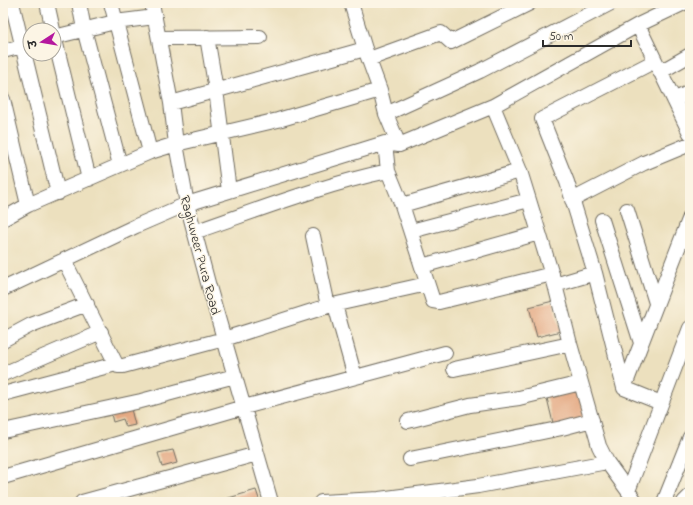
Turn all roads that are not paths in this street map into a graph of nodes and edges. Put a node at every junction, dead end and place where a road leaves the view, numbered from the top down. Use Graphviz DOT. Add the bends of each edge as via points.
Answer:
graph roads {
  1 [pos="12,3"];
  2 [pos="47,3"];
  3 [pos="79,3"];
  4 [pos="111,3"];
  5 [pos="152,3"];
  6 [pos="351,3"];
  7 [pos="530,3"];
  8 [pos="611,3"];
  9 [pos="684,3"];
  10 [pos="155,17"];
  11 [pos="51,22"];
  12 [pos="115,22"];
  13 [pos="638,25"];
  14 [pos="84,29"];
  15 [pos="22,33"];
  16 [pos="62,35"];
  17 [pos="207,37"];
  18 [pos="260,37"];
  19 [pos="159,38"];
  20 [pos="22,46"];
  21 [pos="3,51"];
  22 [pos="367,54"];
  23 [pos="690,56"];
  24 [pos="30,62"];
  25 [pos="60,62"];
  26 [pos="658,66"];
  27 [pos="216,90"];
  28 [pos="380,90"];
  29 [pos="690,92"];
  30 [pos="3,99"];
  31 [pos="674,100"];
  32 [pos="171,103"];
  33 [pos="493,106"];
  34 [pos="386,114"];
  35 [pos="222,133"];
  36 [pos="690,133"];
  37 [pos="176,144"];
  38 [pos="392,144"];
  39 [pos="690,144"];
  40 [pos="150,152"];
  41 [pos="120,165"];
  42 [pos="520,170"];
  43 [pos="388,171"];
  44 [pos="89,179"];
  45 [pos="229,191"];
  46 [pos="58,193"];
  47 [pos="529,200"];
  48 [pos="572,200"];
  49 [pos="187,204"];
  50 [pos="28,205"];
  51 [pos="402,205"];
  52 [pos="627,210"];
  53 [pos="690,217"];
  54 [pos="3,219"];
  55 [pos="602,220"];
  56 [pos="410,231"];
  57 [pos="194,232"];
  58 [pos="539,233"];
  59 [pos="312,236"];
  60 [pos="64,260"];
  61 [pos="422,266"];
  62 [pos="594,273"];
  63 [pos="554,279"];
  64 [pos="427,284"];
  65 [pos="3,289"];
  66 [pos="656,303"];
  67 [pos="87,304"];
  68 [pos="332,306"];
  69 [pos="690,328"];
  70 [pos="101,332"];
  71 [pos="224,339"];
  72 [pos="3,340"];
  73 [pos="641,343"];
  74 [pos="570,344"];
  75 [pos="445,353"];
  76 [pos="116,364"];
  77 [pos="454,369"];
  78 [pos="3,374"];
  79 [pos="235,376"];
  80 [pos="355,377"];
  81 [pos="582,383"];
  82 [pos="624,388"];
  83 [pos="3,394"];
  84 [pos="661,403"];
  85 [pos="244,407"];
  86 [pos="592,420"];
  87 [pos="408,421"];
  88 [pos="3,431"];
  89 [pos="690,437"];
  90 [pos="257,454"];
  91 [pos="410,459"];
  92 [pos="607,462"];
  93 [pos="3,477"];
  94 [pos="690,496"];
  95 [pos="632,497"];
  96 [pos="668,501"];
  97 [pos="82,502"];
  98 [pos="271,502"];
  99 [pos="321,502"];
  100 [pos="684,502"];
  1 -- 15 [label="street"];
  2 -- 11 [label="street"];
  3 -- 14 [label="street"];
  4 -- 12 [label="street"];
  5 -- 10 [label="street, Raghuveer Pura Road"];
  6 -- 22 [label="street"];
  7 -- 22 [label="street" via="451,42 441,33"];
  8 -- 34 [label="street" via="480,71"];
  9 -- 13 [label="street"];
  10 -- 12 [label="street"];
  10 -- 19 [label="street, Raghuveer Pura Road"];
  12 -- 14 [label="street"];
  12 -- 40 [label="street"];
  13 -- 26 [label="street"];
  13 -- 33 [label="street"];
  14 -- 16 [label="street"];
  14 -- 41 [label="street"];
  17 -- 18 [label="street"];
  17 -- 19 [label="street"];
  17 -- 27 [label="street"];
  19 -- 32 [label="street, Raghuveer Pura Road"];
  20 -- 21 [label="street"];
  22 -- 27 [label="street"];
  22 -- 28 [label="street"];
  23 -- 26 [label="street"];
  24 -- 46 [label="street"];
  25 -- 44 [label="street"];
  26 -- 31 [label="street"];
  26 -- 48 [label="street" via="542,119"];
  27 -- 32 [label="street"];
  27 -- 35 [label="street"];
  28 -- 34 [label="street"];
  28 -- 35 [label="street" via="278,120"];
  29 -- 31 [label="street"];
  30 -- 50 [label="street"];
  31 -- 36 [label="street"];
  32 -- 37 [label="street, Raghuveer Pura Road"];
  33 -- 38 [label="street"];
  33 -- 42 [label="street"];
  34 -- 38 [label="street"];
  35 -- 37 [label="street"];
  35 -- 45 [label="street"];
  37 -- 40 [label="street"];
  37 -- 49 [label="street, Raghuveer Pura Road"];
  38 -- 43 [label="street"];
  38 -- 45 [label="street"];
  39 -- 48 [label="street" via="644,163"];
  40 -- 41 [label="street"];
  41 -- 44 [label="street"];
  42 -- 47 [label="street"];
  42 -- 51 [label="street"];
  43 -- 51 [label="street"];
  43 -- 57 [label="street" via="354,179"];
  44 -- 46 [label="street"];
  45 -- 49 [label="street"];
  46 -- 50 [label="street"];
  47 -- 56 [label="street"];
  47 -- 58 [label="street"];
  48 -- 62 [label="street"];
  49 -- 57 [label="street, Raghuveer Pura Road"];
  49 -- 60 [label="street"];
  50 -- 54 [label="street"];
  51 -- 56 [label="street"];
  52 -- 66 [label="street"];
  53 -- 66 [label="street"];
  55 -- 73 [label="street"];
  56 -- 61 [label="street"];
  57 -- 71 [label="street, Raghuveer Pura Road"];
  58 -- 61 [label="street"];
  58 -- 63 [label="street"];
  59 -- 68 [label="street"];
  60 -- 65 [label="street"];
  60 -- 67 [label="street"];
  61 -- 64 [label="street"];
  62 -- 63 [label="street"];
  62 -- 82 [label="street"];
  63 -- 64 [label="street" via="436,302 433,301"];
  63 -- 74 [label="street"];
  64 -- 68 [label="street"];
  66 -- 73 [label="street"];
  67 -- 70 [label="street"];
  67 -- 72 [label="street" via="31,325"];
  68 -- 71 [label="street"];
  68 -- 80 [label="street"];
  69 -- 84 [label="street"];
  70 -- 76 [label="street"];
  70 -- 78 [label="street"];
  71 -- 76 [label="street" via="123,366"];
  71 -- 79 [label="street, Raghuveer Pura Road"];
  73 -- 82 [label="street"];
  74 -- 77 [label="street"];
  74 -- 81 [label="street"];
  75 -- 80 [label="street"];
  76 -- 83 [label="street"];
  79 -- 85 [label="street, Raghuveer Pura Road"];
  79 -- 88 [label="street" via="141,401"];
  80 -- 85 [label="street"];
  81 -- 86 [label="street"];
  81 -- 87 [label="street" via="519,398 470,405"];
  82 -- 84 [label="street"];
  84 -- 95 [label="street"];
  85 -- 90 [label="street, Raghuveer Pura Road"];
  85 -- 93 [label="street"];
  86 -- 91 [label="street"];
  86 -- 92 [label="street" via="599,446"];
  89 -- 96 [label="street"];
  90 -- 97 [label="street"];
  90 -- 98 [label="street, Raghuveer Pura Road"];
  92 -- 95 [label="street"];
  92 -- 99 [label="street" via="478,486 379,499"];
  94 -- 100 [label="street"];
}
